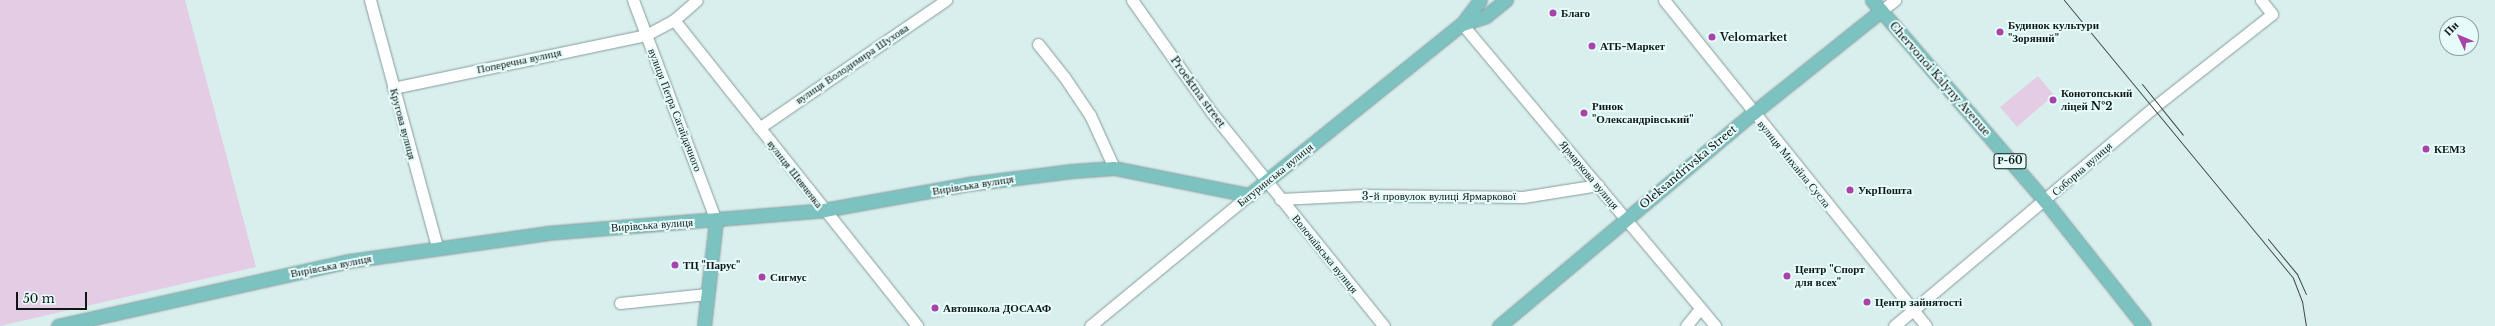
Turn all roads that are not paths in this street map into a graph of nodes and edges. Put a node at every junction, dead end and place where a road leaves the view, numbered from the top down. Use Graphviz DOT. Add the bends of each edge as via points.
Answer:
graph roads {
  1 [pos="370,0"];
  2 [pos="633,0"];
  3 [pos="697,0"];
  4 [pos="946,0"];
  5 [pos="1132,0"];
  6 [pos="1480,0"];
  7 [pos="1506,0"];
  8 [pos="1664,0"];
  9 [pos="1872,0"];
  10 [pos="1894,0"];
  11 [pos="2260,0"];
  12 [pos="1881,11"];
  13 [pos="674,20"];
  14 [pos="1462,24"];
  15 [pos="646,35"];
  16 [pos="1038,44"];
  17 [pos="393,88"];
  18 [pos="1753,113"];
  19 [pos="758,128"];
  20 [pos="1114,168"];
  21 [pos="1267,182"];
  22 [pos="1598,185"];
  23 [pos="1249,195"];
  24 [pos="1280,199"];
  25 [pos="2045,201"];
  26 [pos="824,210"];
  27 [pos="1626,219"];
  28 [pos="716,221"];
  29 [pos="437,247"];
  30 [pos="707,294"];
  31 [pos="620,303"];
  32 [pos="1700,309"];
  33 [pos="1913,310"];
  34 [pos="58,326"];
  35 [pos="704,326"];
  36 [pos="917,326"];
  37 [pos="1090,326"];
  38 [pos="1384,326"];
  39 [pos="1498,326"];
  40 [pos="1686,326"];
  41 [pos="1715,326"];
  42 [pos="1894,326"];
  43 [pos="1926,326"];
  44 [pos="2144,326"];
  1 -- 17 [label="street, Кругова вулиця"];
  2 -- 15 [label="street, вулиця Петра Сагайдачного"];
  3 -- 13 [label="street, Поперечна вулиця"];
  4 -- 19 [label="street, вулиця Володимира Шухова"];
  5 -- 21 [label="street, Proektna street" via="1212,114"];
  6 -- 14 [label="main road"];
  7 -- 14 [label="main road" via="1486,16"];
  8 -- 18 [label="street, вулиця Михайла Сусла"];
  9 -- 12 [label="main road, Chervonoi Kalyny Avenue / Р-60"];
  10 -- 12 [label="street"];
  11 -- 25 [label="street, Соборна вулиця" via="2272,14 2154,107"];
  12 -- 18 [label="main road, Oleksandrivska Street"];
  12 -- 25 [label="main road, Chervonoi Kalyny Avenue / Р-60"];
  13 -- 15 [label="street, Поперечна вулиця"];
  13 -- 19 [label="street, вулиця Шевченка"];
  14 -- 21 [label="main road, Батуринська вулиця"];
  14 -- 22 [label="street, Ярмаркова вулиця"];
  15 -- 17 [label="street, Поперечна вулиця"];
  15 -- 28 [label="street, вулиця Петра Сагайдачного"];
  16 -- 20 [label="street" via="1090,115"];
  17 -- 29 [label="street, Кругова вулиця"];
  18 -- 27 [label="main road, Oleksandrivska Street"];
  18 -- 33 [label="street, вулиця Михайла Сусла"];
  19 -- 26 [label="street, вулиця Шевченка"];
  20 -- 23 [label="main road, Вирівська вулиця"];
  20 -- 26 [label="main road, Вирівська вулиця" via="1072,170 968,184"];
  21 -- 23 [label="main road, Батуринська вулиця"];
  21 -- 24 [label="street, Волочаївська вулиця"];
  22 -- 24 [label="street, 3-й провулок вулиці Ярмаркової" via="1523,197 1362,195"];
  22 -- 27 [label="street, Ярмаркова вулиця"];
  23 -- 37 [label="street, Батуринська вулиця"];
  24 -- 38 [label="street, Волочаївська вулиця"];
  25 -- 33 [label="street, Соборна вулиця"];
  25 -- 44 [label="main road, Chervonoi Kalyny Avenue / Р-60"];
  26 -- 28 [label="main road, Вирівська вулиця"];
  26 -- 36 [label="street, вулиця Шевченка"];
  27 -- 32 [label="street, Ярмаркова вулиця"];
  27 -- 39 [label="main road, Oleksandrivska Street"];
  28 -- 29 [label="main road, Вирівська вулиця" via="547,233"];
  28 -- 30 [label="main road"];
  29 -- 34 [label="main road, Вирівська вулиця" via="349,260"];
  30 -- 31 [label="street"];
  30 -- 35 [label="main road"];
  32 -- 40 [label="street"];
  32 -- 41 [label="street, Ярмаркова вулиця"];
  33 -- 42 [label="street, Соборна вулиця"];
  33 -- 43 [label="street, вулиця Михайла Сусла"];
}
